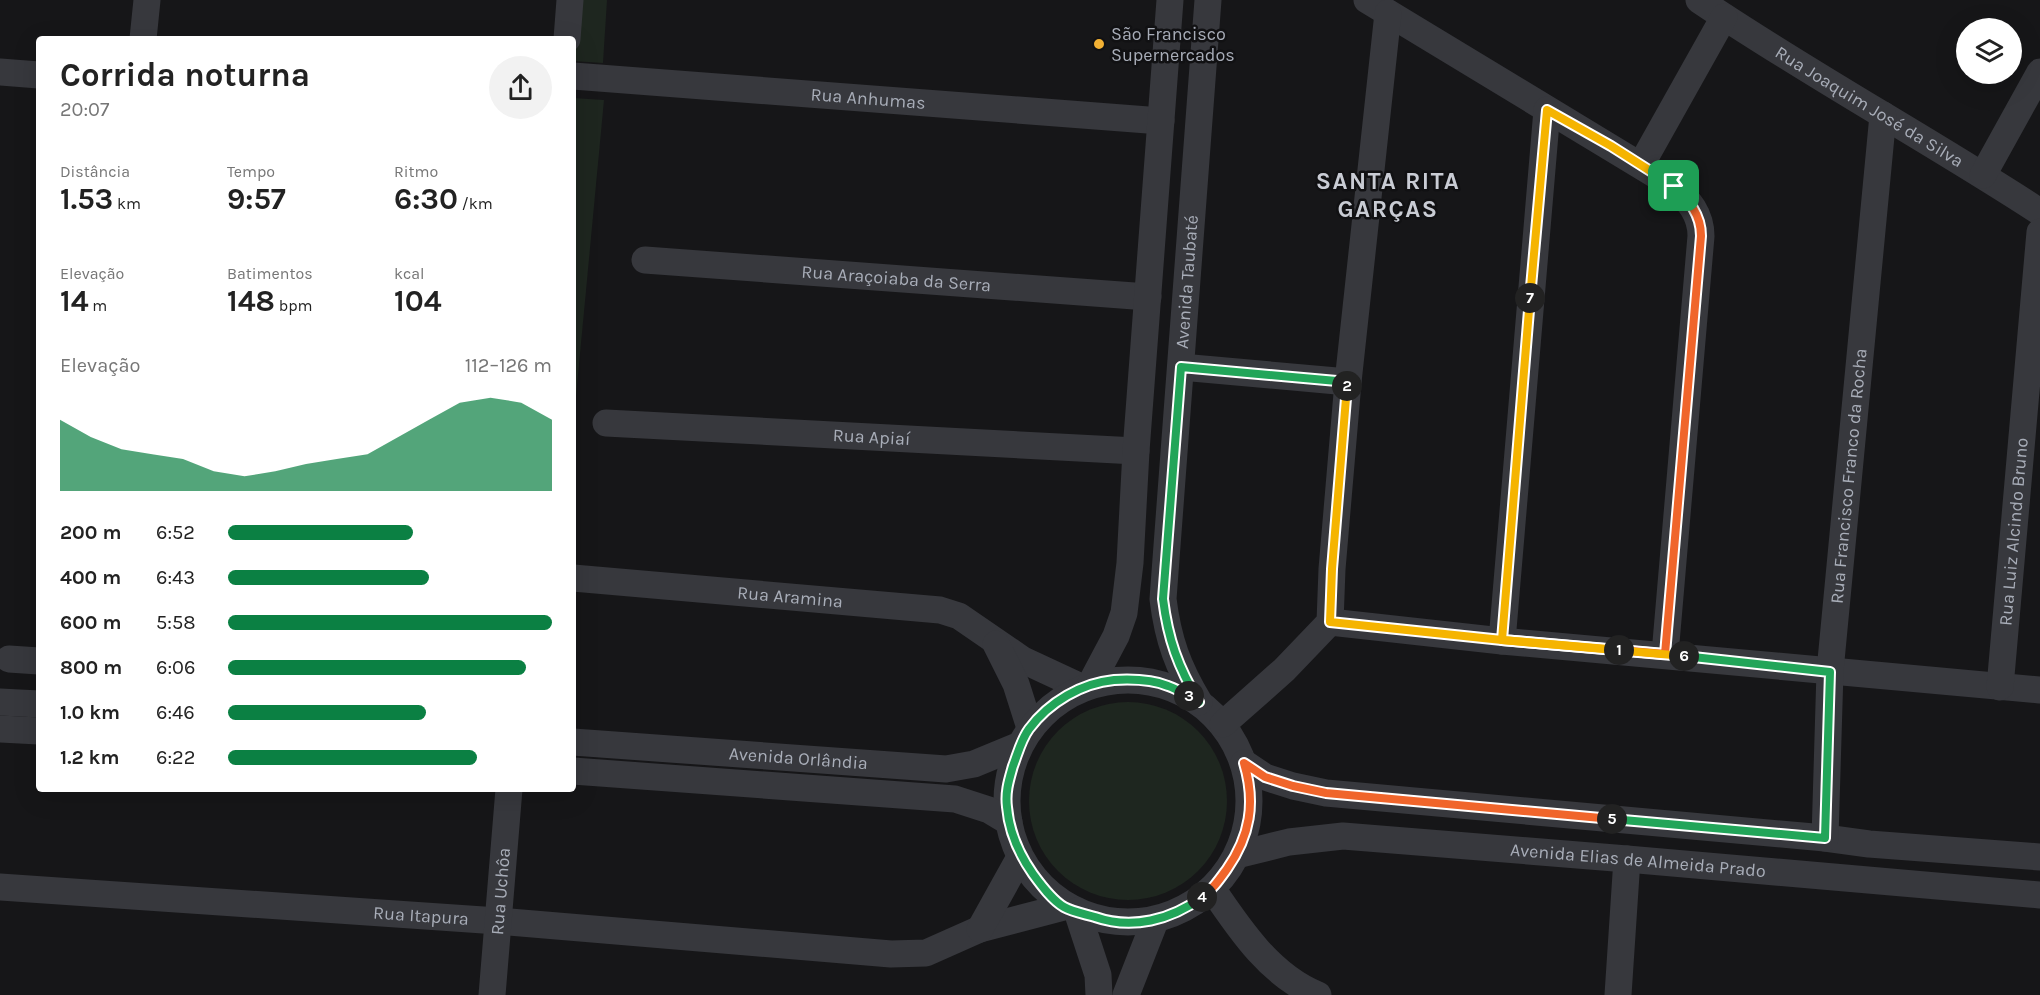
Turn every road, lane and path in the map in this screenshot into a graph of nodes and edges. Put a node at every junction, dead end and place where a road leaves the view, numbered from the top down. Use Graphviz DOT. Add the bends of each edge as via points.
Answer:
graph roads {
  1 [pos="147,0"];
  2 [pos="570,0"];
  3 [pos="1170,0"];
  4 [pos="1208,0"];
  5 [pos="1699,0"];
  6 [pos="1378,6"];
  7 [pos="1724,17"];
  8 [pos="143,36"];
  9 [pos="567,36"];
  10 [pos="0,72"];
  11 [pos="2040,72"];
  12 [pos="36,75"];
  13 [pos="576,76"];
  14 [pos="1547,110"];
  15 [pos="1883,115"];
  16 [pos="1161,121"];
  17 [pos="1641,165"];
  18 [pos="1983,175"];
  19 [pos="2040,212"];
  20 [pos="1155,213"];
  21 [pos="1192,216"];
  22 [pos="2040,232"];
  23 [pos="645,260"];
  24 [pos="1148,297"];
  25 [pos="1181,367"];
  26 [pos="1348,382"];
  27 [pos="606,423"];
  28 [pos="1136,451"];
  29 [pos="576,578"];
  30 [pos="1330,622"];
  31 [pos="1502,640"];
  32 [pos="996,643"];
  33 [pos="1665,654"];
  34 [pos="9,659"];
  35 [pos="36,661"];
  36 [pos="1830,672"];
  37 [pos="1086,686"];
  38 [pos="2001,687"];
  39 [pos="2040,690"];
  40 [pos="0,702"];
  41 [pos="1199,702"];
  42 [pos="36,704"];
  43 [pos="1223,724"];
  44 [pos="0,729"];
  45 [pos="36,731"];
  46 [pos="1025,737"];
  47 [pos="576,742"];
  48 [pos="1244,763"];
  49 [pos="576,771"];
  50 [pos="509,792"];
  51 [pos="1009,822"];
  52 [pos="1825,838"];
  53 [pos="1237,855"];
  54 [pos="1020,856"];
  55 [pos="2040,857"];
  56 [pos="1627,859"];
  57 [pos="0,887"];
  58 [pos="1213,890"];
  59 [pos="2040,895"];
  60 [pos="1070,909"];
  61 [pos="498,921"];
  62 [pos="1155,921"];
  63 [pos="980,929"];
  64 [pos="1293,989"];
  65 [pos="492,995"];
  66 [pos="1099,995"];
  67 [pos="1126,995"];
  68 [pos="1318,995"];
  69 [pos="1618,995"];
  1 -- 8 [label="street"];
  2 -- 9 [label="street"];
  3 -- 16 [label="street, Avenida Taubaté"];
  4 -- 21 [label="street, Avenida Taubaté"];
  5 -- 7 [label="street, Rua Joaquim José da Silva"];
  6 -- 14 [label="street"];
  6 -- 26 [label="street"];
  7 -- 15 [label="street, Rua Joaquim José da Silva"];
  7 -- 17 [label="street"];
  10 -- 12 [label="street"];
  11 -- 18 [label="street"];
  13 -- 16 [label="street, Rua Anhumas"];
  14 -- 17 [label="street"];
  14 -- 31 [label="street"];
  15 -- 18 [label="street, Rua Joaquim José da Silva"];
  15 -- 36 [label="street, Rua Francisco Franco da Rocha"];
  16 -- 20 [label="street, Avenida Taubaté"];
  17 -- 33 [label="street" via="1674,186 1690,202 1701,224"];
  18 -- 19 [label="street, Rua Joaquim José da Silva"];
  20 -- 21 [label="street"];
  20 -- 24 [label="street, Avenida Taubaté"];
  21 -- 25 [label="street, Avenida Taubaté"];
  22 -- 38 [label="street, Rua Luiz Alcindo Bruno"];
  23 -- 24 [label="street, Rua Araçoiaba da Serra"];
  24 -- 28 [label="street, Avenida Taubaté"];
  25 -- 26 [label="street"];
  25 -- 41 [label="street, Avenida Taubaté" via="1163,599 1174,654"];
  26 -- 30 [label="street"];
  27 -- 28 [label="street, Rua Apiaí"];
  28 -- 37 [label="street, Avenida Taubaté" via="1124,613 1116,636"];
  29 -- 32 [label="street, Rua Aramina" via="940,610 959,616"];
  30 -- 31 [label="street"];
  30 -- 43 [label="street" via="1284,670"];
  31 -- 33 [label="street"];
  32 -- 37 [label="street, Rua Aramina" via="1042,670"];
  32 -- 46 [label="street, Rua Aramina" via="1016,684"];
  33 -- 36 [label="street"];
  34 -- 35 [label="street"];
  36 -- 38 [label="street"];
  36 -- 52 [label="street, Rua Francisco Franco da Rocha"];
  37 -- 41 [label="street" via="1134,679 1168,685"];
  37 -- 46 [label="street" via="1051,706"];
  38 -- 39 [label="street"];
  40 -- 42 [label="street"];
  41 -- 43 [label="street"];
  43 -- 48 [label="street"];
  44 -- 45 [label="street"];
  46 -- 47 [label="street, Avenida Orlândia" via="974,764 946,769"];
  46 -- 51 [label="street" via="1008,784"];
  48 -- 52 [label="street" via="1265,777 1326,793"];
  48 -- 53 [label="street" via="1250,807 1245,838"];
  49 -- 51 [label="street, Avenida Orlândia" via="955,799 989,810"];
  50 -- 61 [label="street, Rua Uchôa"];
  51 -- 54 [label="street"];
  52 -- 55 [label="street"];
  53 -- 56 [label="street, Avenida Elias de Almeida Prado" via="1289,842 1343,836"];
  53 -- 58 [label="street"];
  54 -- 60 [label="street" via="1041,886"];
  54 -- 63 [label="street"];
  56 -- 59 [label="street, Avenida Elias de Almeida Prado"];
  56 -- 69 [label="street"];
  57 -- 61 [label="street, Rua Itapura"];
  58 -- 62 [label="street" via="1188,908"];
  58 -- 64 [label="street" via="1243,935"];
  60 -- 62 [label="street" via="1106,921"];
  60 -- 63 [label="street, Rua Itapura"];
  60 -- 66 [label="street" via="1098,975"];
  61 -- 63 [label="street, Rua Itapura" via="891,954 926,953"];
  61 -- 65 [label="street, Rua Uchôa"];
  62 -- 67 [label="street"];
  64 -- 68 [label="street"];
}
